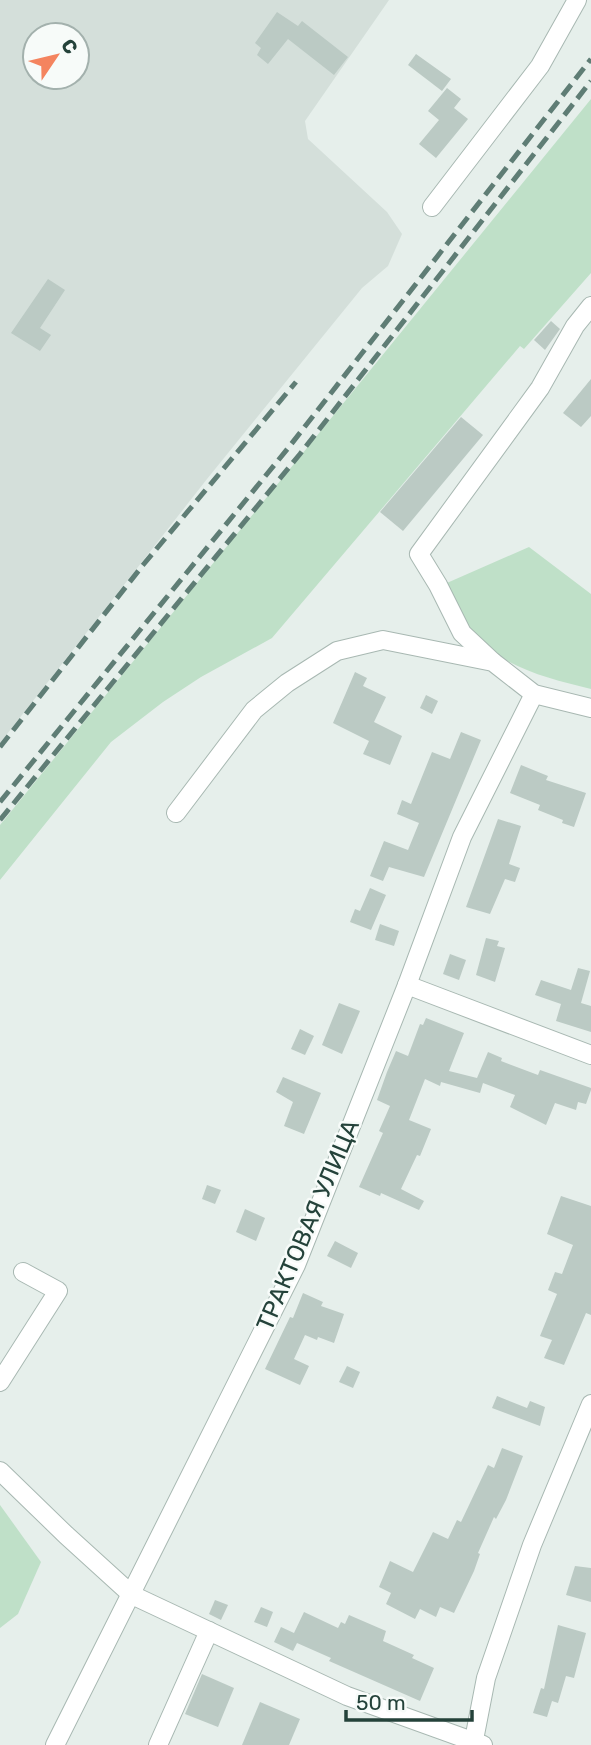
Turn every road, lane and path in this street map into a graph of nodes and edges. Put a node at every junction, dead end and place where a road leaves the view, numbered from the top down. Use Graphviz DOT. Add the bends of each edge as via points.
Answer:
graph roads {
  1 [pos="577,0"];
  2 [pos="432,207"];
  3 [pos="591,306"];
  4 [pos="493,662"];
  5 [pos="534,694"];
  6 [pos="591,708"];
  7 [pos="176,813"];
  8 [pos="407,985"];
  9 [pos="591,1055"];
  10 [pos="23,1272"];
  11 [pos="0,1382"];
  12 [pos="591,1404"];
  13 [pos="0,1471"];
  14 [pos="132,1595"];
  15 [pos="209,1631"];
  16 [pos="476,1744"];
  17 [pos="55,1745"];
  18 [pos="158,1745"];
  1 -- 2 [label="street" via="540,66"];
  3 -- 4 [label="street" via="540,388 419,554 462,634"];
  4 -- 5 [label="street"];
  4 -- 7 [label="street" via="383,640 337,651 254,710"];
  5 -- 6 [label="street"];
  5 -- 8 [label="street, ТРАКТОВАЯ УЛИЦА" via="462,837"];
  8 -- 9 [label="street"];
  8 -- 14 [label="street, ТРАКТОВАЯ УЛИЦА" via="296,1265"];
  10 -- 11 [label="street" via="58,1291"];
  12 -- 16 [label="street" via="532,1545 486,1678"];
  13 -- 14 [label="street"];
  14 -- 15 [label="street"];
  14 -- 17 [label="street, ТРАКТОВАЯ УЛИЦА"];
  15 -- 16 [label="street" via="346,1696"];
  15 -- 18 [label="street"];
}
